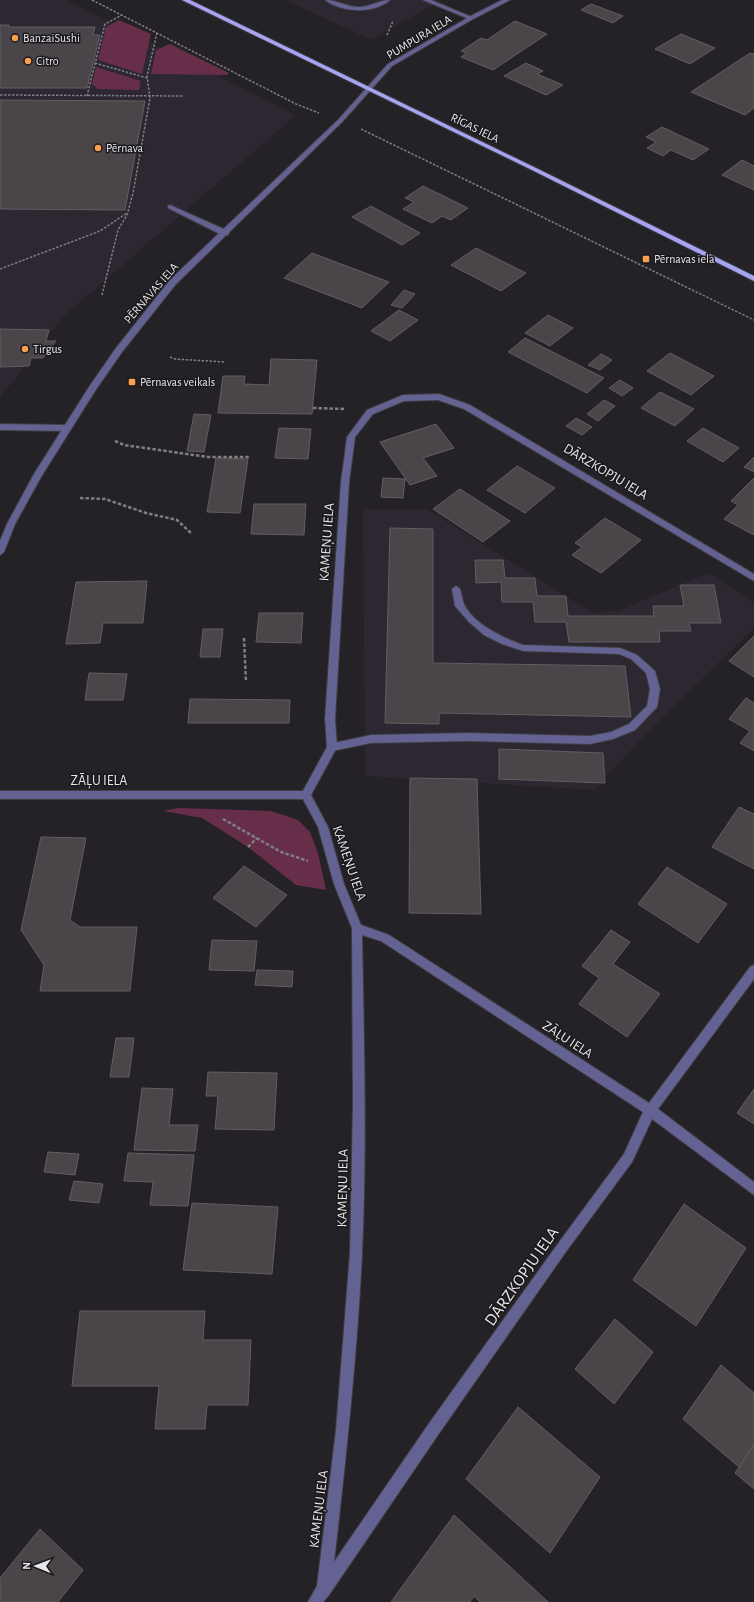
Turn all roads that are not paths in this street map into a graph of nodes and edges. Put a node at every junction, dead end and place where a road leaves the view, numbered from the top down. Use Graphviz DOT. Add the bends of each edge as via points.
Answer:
graph roads {
  1 [pos="185,0"];
  2 [pos="328,0"];
  3 [pos="386,0"];
  4 [pos="426,0"];
  5 [pos="507,0"];
  6 [pos="471,18"];
  7 [pos="368,88"];
  8 [pos="170,207"];
  9 [pos="225,233"];
  10 [pos="754,279"];
  11 [pos="439,397"];
  12 [pos="0,428"];
  13 [pos="68,428"];
  14 [pos="0,552"];
  15 [pos="754,578"];
  16 [pos="456,589"];
  17 [pos="332,746"];
  18 [pos="306,795"];
  19 [pos="0,796"];
  20 [pos="357,928"];
  21 [pos="754,970"];
  22 [pos="650,1110"];
  23 [pos="754,1189"];
  24 [pos="324,1590"];
  25 [pos="315,1602"];
  1 -- 7 [label="main road, RĪGAS IELA"];
  2 -- 3 [label="street" via="353,9 368,9"];
  4 -- 6 [label="street"];
  5 -- 6 [label="street, PUMPURA IELA"];
  6 -- 7 [label="street, PUMPURA IELA" via="390,65"];
  7 -- 9 [label="street, PĒRNAVAS IELA" via="340,121"];
  7 -- 10 [label="main road, RĪGAS IELA"];
  8 -- 9 [label="street"];
  9 -- 13 [label="street, PĒRNAVAS IELA" via="173,282 156,303 119,350"];
  11 -- 15 [label="street, DĀRZKOPJU IELA" via="474,411"];
  11 -- 17 [label="street, KAMEŅU IELA" via="403,398 370,412 351,437 345,482 330,718"];
  12 -- 13 [label="street"];
  13 -- 14 [label="street, PĒRNAVAS IELA" via="37,476 11,524"];
  16 -- 17 [label="street" via="460,606 472,620 487,633 505,642 523,648 620,651 634,657 650,671 655,689 652,707 632,727 614,735 590,740 468,737 371,739"];
  17 -- 18 [label="street"];
  18 -- 19 [label="street, ZĀĻU IELA"];
  18 -- 20 [label="street, KAMEŅU IELA" via="322,828 339,884"];
  20 -- 22 [label="street, ZĀĻU IELA" via="385,938"];
  20 -- 24 [label="street, KAMEŅU IELA" via="359,1104 356,1253 343,1430"];
  21 -- 22 [label="street, DĀRZKOPJU IELA"];
  22 -- 23 [label="street, ZĀĻU IELA"];
  22 -- 24 [label="street, DĀRZKOPJU IELA" via="628,1158 435,1427"];
  24 -- 25 [label="street, DĀRZKOPJU IELA"];
}
